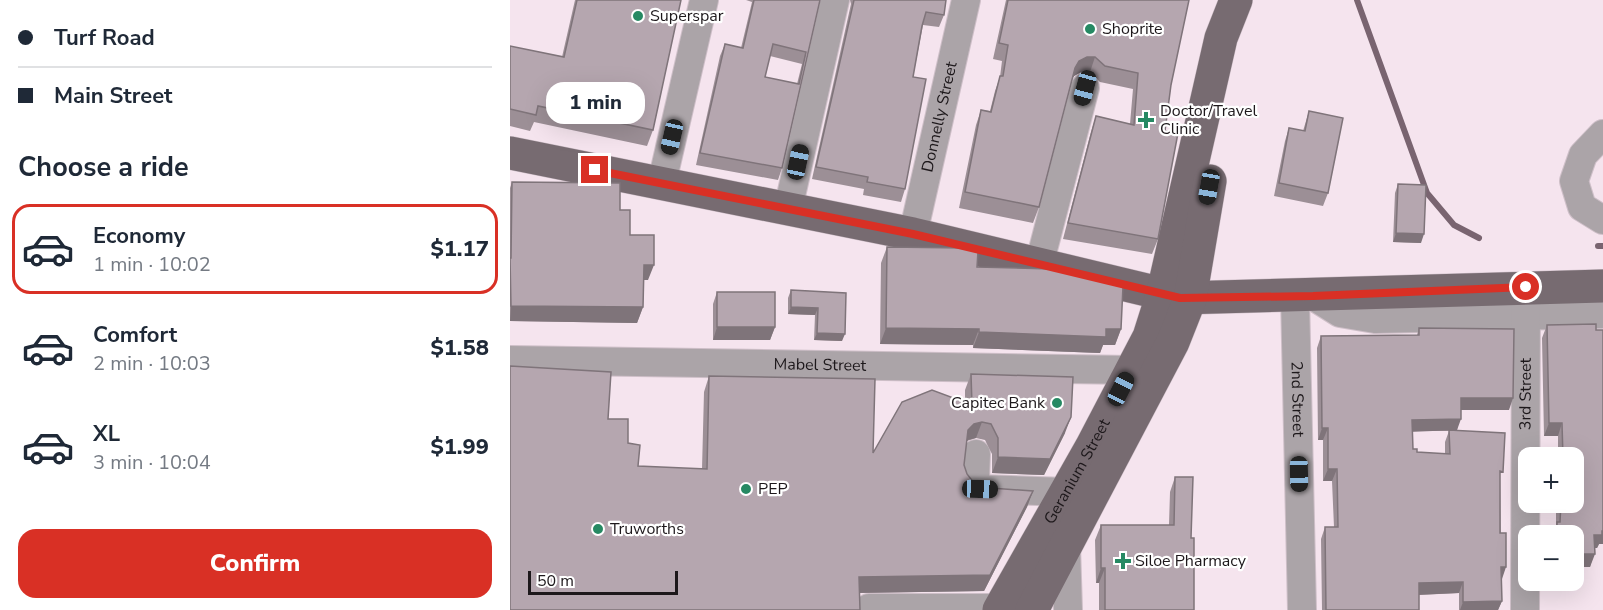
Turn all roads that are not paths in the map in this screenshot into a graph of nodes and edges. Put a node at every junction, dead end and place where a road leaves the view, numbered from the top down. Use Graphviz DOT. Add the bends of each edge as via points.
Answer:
graph roads {
  1 [pos="704,0"];
  2 [pos="835,0"];
  3 [pos="966,0"];
  4 [pos="1235,6"];
  5 [pos="1085,88"];
  6 [pos="1603,134"];
  7 [pos="510,153"];
  8 [pos="662,182"];
  9 [pos="788,209"];
  10 [pos="1603,220"];
  11 [pos="913,234"];
  12 [pos="1039,265"];
  13 [pos="1603,286"];
  14 [pos="1304,296"];
  15 [pos="1178,298"];
  16 [pos="1526,301"];
  17 [pos="1603,314"];
  18 [pos="510,360"];
  19 [pos="1131,370"];
  20 [pos="976,454"];
  21 [pos="1066,492"];
  22 [pos="1066,546"];
  23 [pos="869,608"];
  24 [pos="999,609"];
  25 [pos="1032,610"];
  26 [pos="1068,610"];
  27 [pos="1302,610"];
  28 [pos="1525,610"];
  1 -- 8 [label="street"];
  2 -- 9 [label="street"];
  3 -- 11 [label="street, Donnelly Street"];
  4 -- 15 [label="main road" via="1221,38"];
  5 -- 12 [label="street"];
  6 -- 10 [label="street" via="1583,154 1574,181 1582,207"];
  7 -- 8 [label="main road"];
  8 -- 9 [label="main road"];
  9 -- 11 [label="main road"];
  11 -- 12 [label="main road"];
  12 -- 15 [label="main road"];
  13 -- 16 [label="main road"];
  14 -- 15 [label="main road"];
  14 -- 16 [label="main road"];
  14 -- 27 [label="street, 2nd Street"];
  15 -- 19 [label="main road, Geranium Street"];
  15 -- 22 [label="main road, Geranium Street" via="1173,342"];
  16 -- 17 [label="street"];
  16 -- 28 [label="street, 3rd Street"];
  18 -- 19 [label="street, Mabel Street"];
  19 -- 21 [label="main road, Geranium Street"];
  20 -- 21 [label="street" via="975,481 980,489"];
  21 -- 24 [label="main road, Geranium Street"];
  22 -- 25 [label="main road, Geranium Street"];
  22 -- 26 [label="street"];
  23 -- 24 [label="street"];
}
